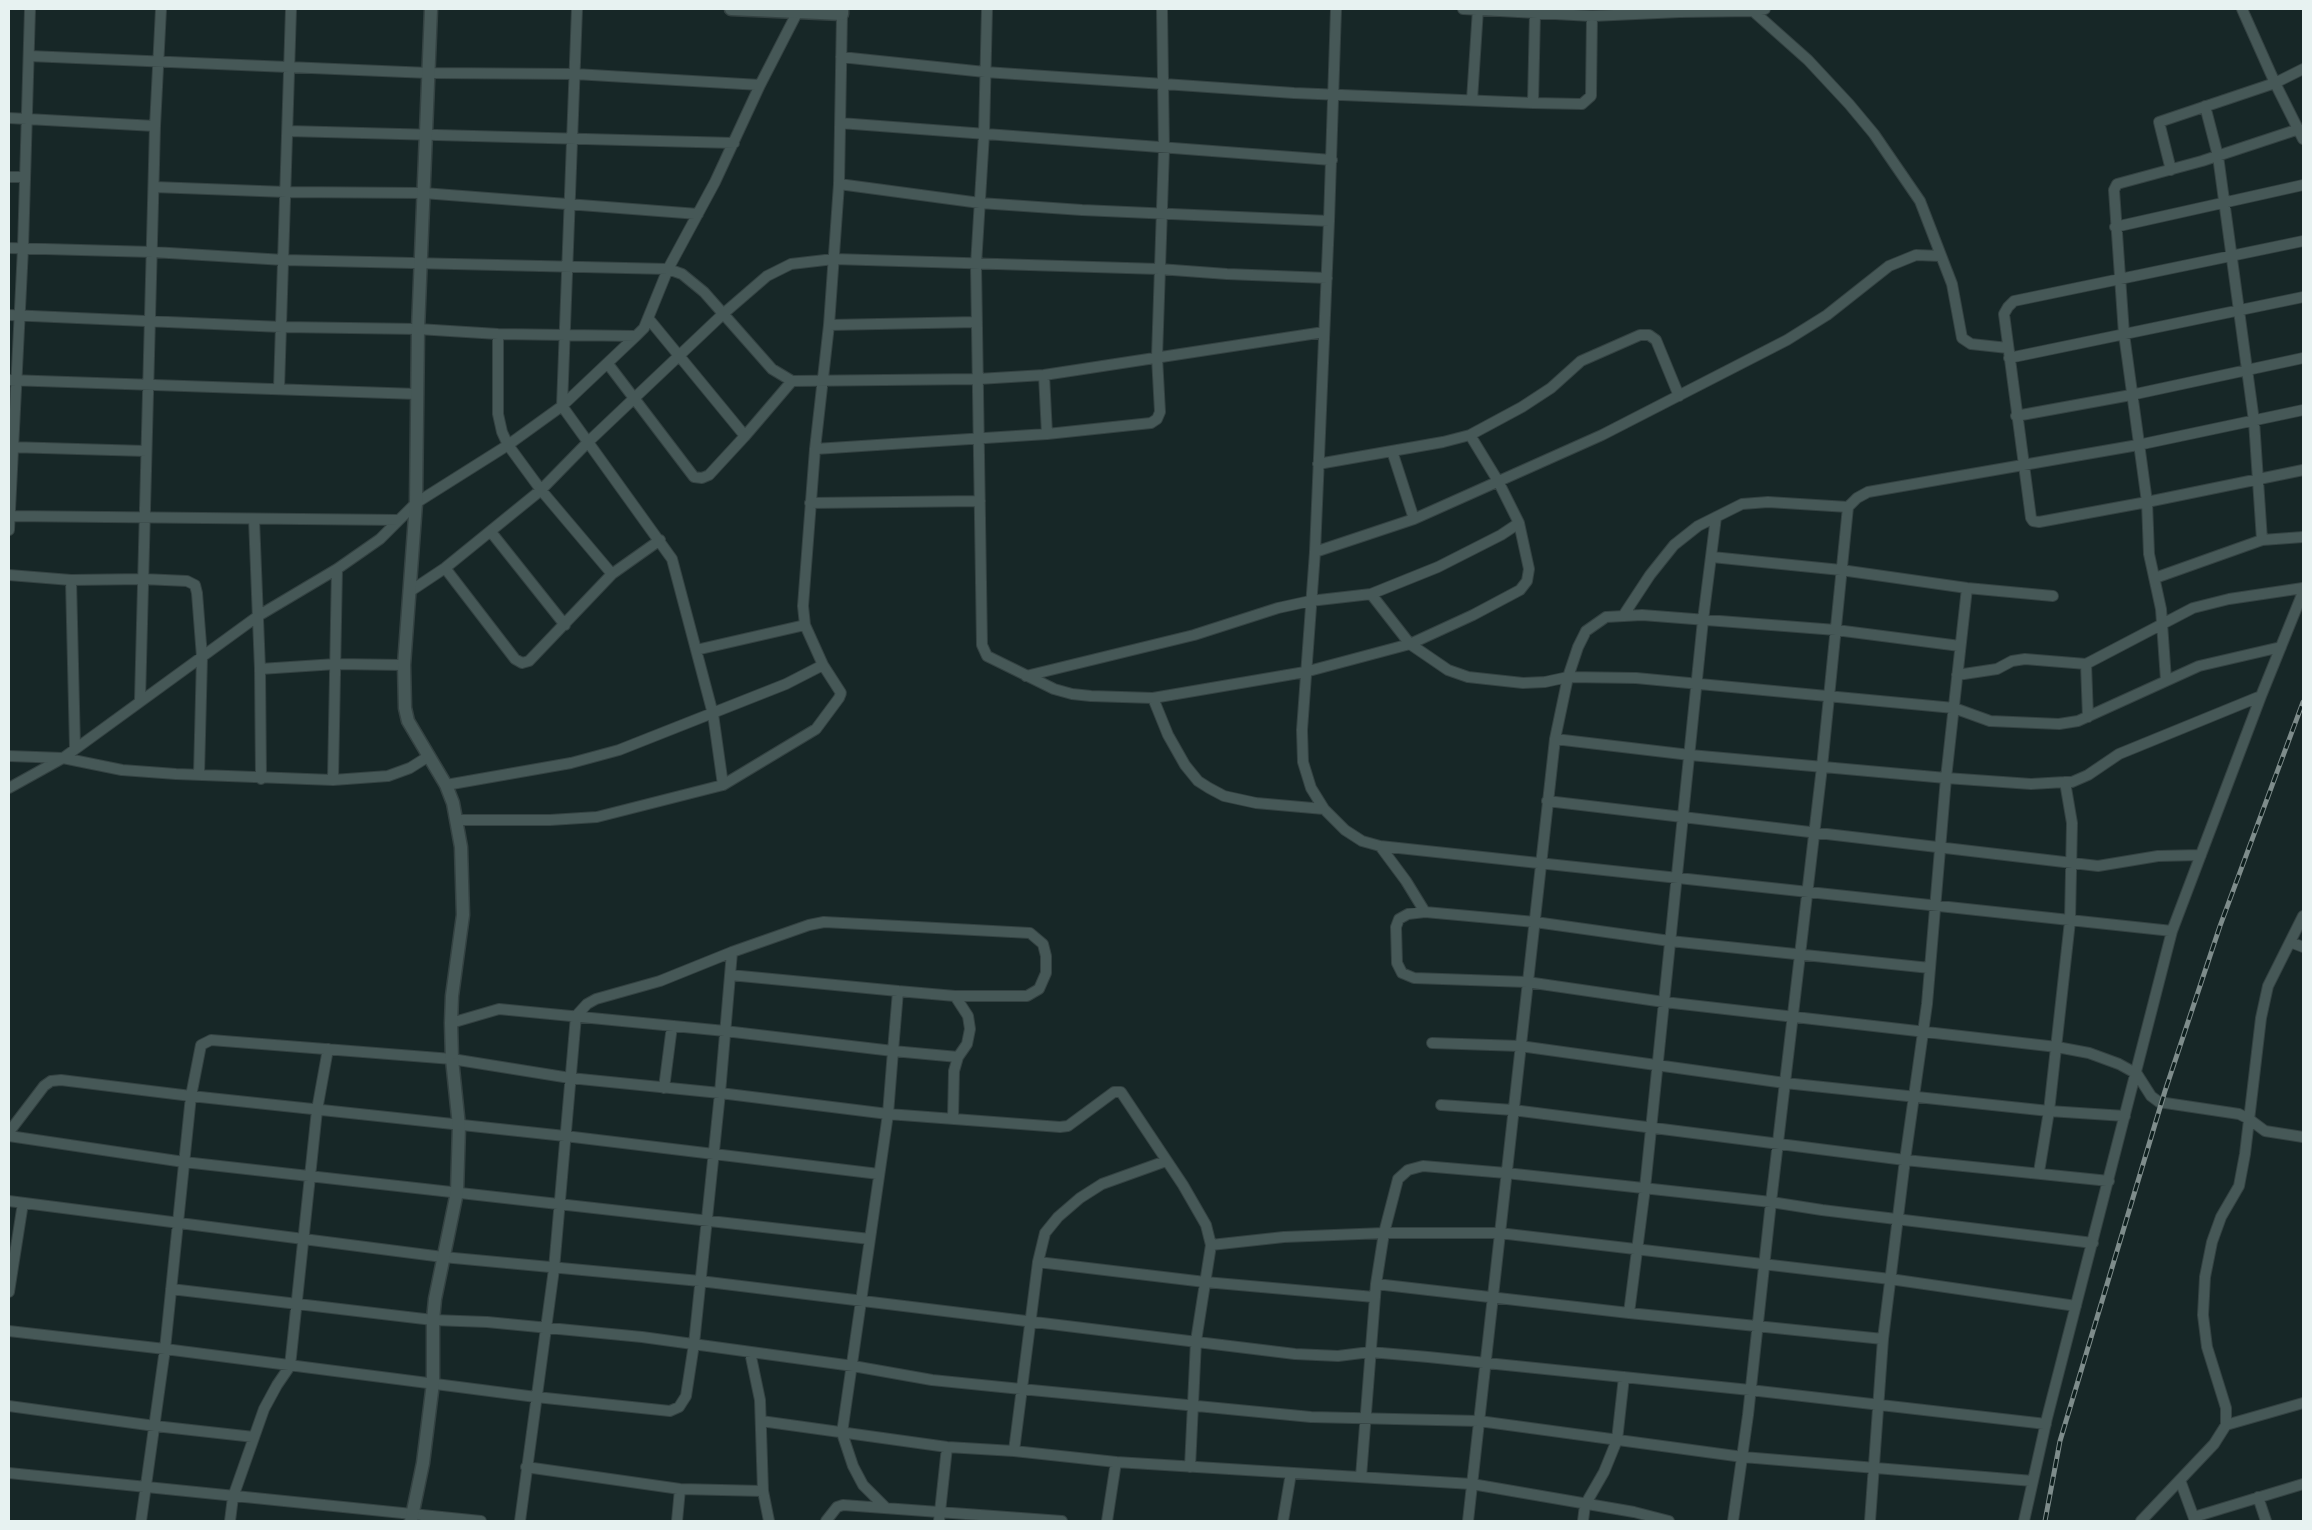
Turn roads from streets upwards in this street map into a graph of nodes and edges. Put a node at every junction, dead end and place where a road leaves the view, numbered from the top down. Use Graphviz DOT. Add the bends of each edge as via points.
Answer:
graph roads {
  1 [pos="30,9"];
  2 [pos="161,9"];
  3 [pos="291,9"];
  4 [pos="431,9"];
  5 [pos="577,9"];
  6 [pos="731,9"];
  7 [pos="987,9"];
  8 [pos="1162,9"];
  9 [pos="1336,9"];
  10 [pos="1463,9"];
  11 [pos="1478,9"];
  12 [pos="1765,9"];
  13 [pos="2242,9"];
  14 [pos="1680,10"];
  15 [pos="842,11"];
  16 [pos="1753,11"];
  17 [pos="797,13"];
  18 [pos="1535,13"];
  19 [pos="1592,16"];
  20 [pos="29,56"];
  21 [pos="841,57"];
  22 [pos="158,61"];
  23 [pos="288,65"];
  24 [pos="2303,70"];
  25 [pos="985,72"];
  26 [pos="429,73"];
  27 [pos="574,74"];
  28 [pos="2275,83"];
  29 [pos="1164,84"];
  30 [pos="760,85"];
  31 [pos="1334,94"];
  32 [pos="1472,100"];
  33 [pos="1532,103"];
  34 [pos="2205,106"];
  35 [pos="9,118"];
  36 [pos="26,119"];
  37 [pos="840,123"];
  38 [pos="155,126"];
  39 [pos="2299,129"];
  40 [pos="288,131"];
  41 [pos="984,134"];
  42 [pos="427,135"];
  43 [pos="2303,139"];
  44 [pos="573,140"];
  45 [pos="734,143"];
  46 [pos="1164,149"];
  47 [pos="2218,156"];
  48 [pos="1332,160"];
  49 [pos="2171,170"];
  50 [pos="9,177"];
  51 [pos="23,177"];
  52 [pos="839,184"];
  53 [pos="2303,186"];
  54 [pos="154,188"];
  55 [pos="286,192"];
  56 [pos="423,192"];
  57 [pos="570,203"];
  58 [pos="980,203"];
  59 [pos="2224,204"];
  60 [pos="1162,212"];
  61 [pos="698,214"];
  62 [pos="1329,221"];
  63 [pos="2115,228"];
  64 [pos="2303,241"];
  65 [pos="9,248"];
  66 [pos="22,248"];
  67 [pos="152,252"];
  68 [pos="1941,256"];
  69 [pos="2232,257"];
  70 [pos="834,259"];
  71 [pos="284,260"];
  72 [pos="421,264"];
  73 [pos="976,265"];
  74 [pos="567,268"];
  75 [pos="668,269"];
  76 [pos="1159,269"];
  77 [pos="1327,278"];
  78 [pos="2119,280"];
  79 [pos="2303,297"];
  80 [pos="2239,310"];
  81 [pos="723,314"];
  82 [pos="14,315"];
  83 [pos="648,318"];
  84 [pos="151,321"];
  85 [pos="977,322"];
  86 [pos="830,325"];
  87 [pos="282,327"];
  88 [pos="418,329"];
  89 [pos="1324,332"];
  90 [pos="498,334"];
  91 [pos="2124,334"];
  92 [pos="563,335"];
  93 [pos="636,336"];
  94 [pos="2009,353"];
  95 [pos="679,354"];
  96 [pos="1157,357"];
  97 [pos="2303,358"];
  98 [pos="608,364"];
  99 [pos="2247,371"];
  100 [pos="1044,375"];
  101 [pos="978,379"];
  102 [pos="12,380"];
  103 [pos="824,380"];
  104 [pos="792,381"];
  105 [pos="148,384"];
  106 [pos="279,390"];
  107 [pos="417,394"];
  108 [pos="2130,395"];
  109 [pos="1679,396"];
  110 [pos="634,399"];
  111 [pos="562,406"];
  112 [pos="2303,410"];
  113 [pos="2016,416"];
  114 [pos="2254,421"];
  115 [pos="1047,434"];
  116 [pos="1470,434"];
  117 [pos="745,436"];
  118 [pos="979,440"];
  119 [pos="587,443"];
  120 [pos="508,445"];
  121 [pos="2138,445"];
  122 [pos="11,447"];
  123 [pos="815,449"];
  124 [pos="1392,450"];
  125 [pos="146,451"];
  126 [pos="1318,464"];
  127 [pos="2024,465"];
  128 [pos="2303,470"];
  129 [pos="2259,479"];
  130 [pos="1498,481"];
  131 [pos="541,490"];
  132 [pos="980,501"];
  133 [pos="2146,502"];
  134 [pos="416,503"];
  135 [pos="810,503"];
  136 [pos="1848,507"];
  137 [pos="9,516"];
  138 [pos="145,517"];
  139 [pos="1716,517"];
  140 [pos="254,519"];
  141 [pos="1414,519"];
  142 [pos="399,520"];
  143 [pos="1519,523"];
  144 [pos="9,530"];
  145 [pos="491,532"];
  146 [pos="2303,537"];
  147 [pos="660,540"];
  148 [pos="2262,540"];
  149 [pos="1315,552"];
  150 [pos="1712,557"];
  151 [pos="337,568"];
  152 [pos="445,568"];
  153 [pos="1841,570"];
  154 [pos="612,574"];
  155 [pos="9,575"];
  156 [pos="2155,578"];
  157 [pos="143,579"];
  158 [pos="71,580"];
  159 [pos="1967,588"];
  160 [pos="2303,588"];
  161 [pos="409,592"];
  162 [pos="2303,592"];
  163 [pos="1371,594"];
  164 [pos="2053,596"];
  165 [pos="1310,601"];
  166 [pos="258,616"];
  167 [pos="1622,616"];
  168 [pos="1703,620"];
  169 [pos="566,625"];
  170 [pos="805,625"];
  171 [pos="2161,625"];
  172 [pos="1836,630"];
  173 [pos="1410,644"];
  174 [pos="1960,646"];
  175 [pos="2282,647"];
  176 [pos="696,650"];
  177 [pos="202,657"];
  178 [pos="336,664"];
  179 [pos="2086,664"];
  180 [pos="404,665"];
  181 [pos="823,665"];
  182 [pos="260,669"];
  183 [pos="1305,672"];
  184 [pos="1957,675"];
  185 [pos="1026,676"];
  186 [pos="1568,676"];
  187 [pos="2166,680"];
  188 [pos="1697,684"];
  189 [pos="2261,696"];
  190 [pos="1829,697"];
  191 [pos="1153,698"];
  192 [pos="140,700"];
  193 [pos="1954,708"];
  194 [pos="714,714"];
  195 [pos="2088,717"];
  196 [pos="1555,739"];
  197 [pos="75,748"];
  198 [pos="1690,755"];
  199 [pos="9,756"];
  200 [pos="428,756"];
  201 [pos="63,758"];
  202 [pos="1822,767"];
  203 [pos="200,775"];
  204 [pos="1946,778"];
  205 [pos="261,779"];
  206 [pos="333,780"];
  207 [pos="2065,782"];
  208 [pos="446,785"];
  209 [pos="722,785"];
  210 [pos="9,788"];
  211 [pos="1547,801"];
  212 [pos="1324,809"];
  213 [pos="1683,816"];
  214 [pos="457,820"];
  215 [pos="1814,831"];
  216 [pos="1380,846"];
  217 [pos="1941,846"];
  218 [pos="2201,855"];
  219 [pos="2073,862"];
  220 [pos="1540,863"];
  221 [pos="1677,878"];
  222 [pos="1807,892"];
  223 [pos="1936,905"];
  224 [pos="1425,912"];
  225 [pos="2303,916"];
  226 [pos="2070,921"];
  227 [pos="1534,922"];
  228 [pos="2172,931"];
  229 [pos="1670,942"];
  230 [pos="2290,942"];
  231 [pos="2303,947"];
  232 [pos="732,952"];
  233 [pos="1800,954"];
  234 [pos="1930,968"];
  235 [pos="730,975"];
  236 [pos="1527,982"];
  237 [pos="898,991"];
  238 [pos="956,996"];
  239 [pos="1664,1002"];
  240 [pos="1793,1015"];
  241 [pos="576,1016"];
  242 [pos="452,1023"];
  243 [pos="672,1026"];
  244 [pos="725,1031"];
  245 [pos="1923,1031"];
  246 [pos="1432,1043"];
  247 [pos="1520,1046"];
  248 [pos="2057,1047"];
  249 [pos="328,1049"];
  250 [pos="893,1051"];
  251 [pos="958,1057"];
  252 [pos="452,1060"];
  253 [pos="1657,1066"];
  254 [pos="2137,1074"];
  255 [pos="570,1078"];
  256 [pos="1785,1083"];
  257 [pos="664,1088"];
  258 [pos="720,1093"];
  259 [pos="191,1096"];
  260 [pos="1914,1097"];
  261 [pos="1441,1105"];
  262 [pos="317,1110"];
  263 [pos="1513,1110"];
  264 [pos="2049,1111"];
  265 [pos="888,1114"];
  266 [pos="2125,1116"];
  267 [pos="2249,1119"];
  268 [pos="953,1120"];
  269 [pos="459,1126"];
  270 [pos="1651,1127"];
  271 [pos="9,1132"];
  272 [pos="2302,1134"];
  273 [pos="9,1136"];
  274 [pos="565,1136"];
  275 [pos="1777,1144"];
  276 [pos="713,1155"];
  277 [pos="1905,1160"];
  278 [pos="1166,1161"];
  279 [pos="184,1162"];
  280 [pos="2039,1172"];
  281 [pos="1506,1173"];
  282 [pos="310,1174"];
  283 [pos="879,1174"];
  284 [pos="2109,1181"];
  285 [pos="1645,1188"];
  286 [pos="457,1192"];
  287 [pos="9,1201"];
  288 [pos="1771,1202"];
  289 [pos="23,1203"];
  290 [pos="559,1205"];
  291 [pos="706,1220"];
  292 [pos="1897,1220"];
  293 [pos="177,1223"];
  294 [pos="1384,1233"];
  295 [pos="1499,1233"];
  296 [pos="870,1239"];
  297 [pos="305,1240"];
  298 [pos="2093,1242"];
  299 [pos="1211,1245"];
  300 [pos="1636,1249"];
  301 [pos="443,1257"];
  302 [pos="1038,1262"];
  303 [pos="1764,1264"];
  304 [pos="554,1269"];
  305 [pos="1890,1279"];
  306 [pos="700,1282"];
  307 [pos="1206,1282"];
  308 [pos="1376,1284"];
  309 [pos="171,1289"];
  310 [pos="9,1292"];
  311 [pos="1374,1297"];
  312 [pos="1492,1298"];
  313 [pos="298,1302"];
  314 [pos="861,1302"];
  315 [pos="2076,1306"];
  316 [pos="1629,1313"];
  317 [pos="433,1320"];
  318 [pos="1030,1322"];
  319 [pos="1757,1326"];
  320 [pos="546,1328"];
  321 [pos="9,1331"];
  322 [pos="1883,1339"];
  323 [pos="1196,1341"];
  324 [pos="694,1344"];
  325 [pos="165,1349"];
  326 [pos="750,1352"];
  327 [pos="1370,1352"];
  328 [pos="1485,1363"];
  329 [pos="290,1366"];
  330 [pos="852,1366"];
  331 [pos="1624,1377"];
  332 [pos="433,1383"];
  333 [pos="1021,1389"];
  334 [pos="1750,1390"];
  335 [pos="536,1397"];
  336 [pos="2302,1403"];
  337 [pos="1192,1404"];
  338 [pos="1878,1405"];
  339 [pos="9,1406"];
  340 [pos="2303,1414"];
  341 [pos="1364,1419"];
  342 [pos="761,1421"];
  343 [pos="1480,1421"];
  344 [pos="2046,1424"];
  345 [pos="2226,1425"];
  346 [pos="154,1426"];
  347 [pos="842,1433"];
  348 [pos="254,1437"];
  349 [pos="1617,1440"];
  350 [pos="947,1447"];
  351 [pos="1014,1451"];
  352 [pos="1743,1457"];
  353 [pos="1116,1462"];
  354 [pos="526,1467"];
  355 [pos="1190,1467"];
  356 [pos="1874,1467"];
  357 [pos="9,1473"];
  358 [pos="1291,1473"];
  359 [pos="1361,1477"];
  360 [pos="2180,1480"];
  361 [pos="2033,1481"];
  362 [pos="1472,1484"];
  363 [pos="2303,1484"];
  364 [pos="146,1487"];
  365 [pos="680,1489"];
  366 [pos="763,1491"];
  367 [pos="233,1496"];
  368 [pos="2258,1497"];
  369 [pos="1585,1504"];
  370 [pos="885,1507"];
  371 [pos="939,1517"];
  372 [pos="412,1518"];
  373 [pos="2194,1519"];
  374 [pos="141,1521"];
  375 [pos="230,1521"];
  376 [pos="481,1521"];
  377 [pos="520,1521"];
  378 [pos="677,1521"];
  379 [pos="769,1521"];
  380 [pos="826,1521"];
  381 [pos="1062,1521"];
  382 [pos="1107,1521"];
  383 [pos="1283,1521"];
  384 [pos="1468,1521"];
  385 [pos="1583,1521"];
  386 [pos="1669,1521"];
  387 [pos="1733,1521"];
  388 [pos="1870,1521"];
  389 [pos="2024,1521"];
  390 [pos="2141,1521"];
  391 [pos="2266,1521"];
  1 -- 20 [label="street"];
  2 -- 22 [label="street"];
  3 -- 23 [label="street"];
  4 -- 26 [label="street"];
  5 -- 27 [label="street"];
  6 -- 17 [label="street"];
  7 -- 25 [label="street"];
  8 -- 29 [label="street"];
  9 -- 31 [label="street"];
  10 -- 11 [label="street"];
  11 -- 18 [label="street"];
  11 -- 32 [label="street"];
  12 -- 16 [label="street"];
  13 -- 28 [label="street"];
  14 -- 16 [label="street"];
  14 -- 19 [label="street"];
  15 -- 17 [label="street"];
  15 -- 21 [label="street"];
  16 -- 68 [label="street" via="1815,67 1874,134 1920,201"];
  17 -- 30 [label="street"];
  18 -- 19 [label="street"];
  18 -- 33 [label="street"];
  19 -- 33 [label="street" via="1591,96 1582,104"];
  20 -- 22 [label="street"];
  20 -- 36 [label="street"];
  21 -- 25 [label="street"];
  21 -- 37 [label="street"];
  22 -- 23 [label="street"];
  22 -- 38 [label="street"];
  23 -- 26 [label="street"];
  23 -- 40 [label="street"];
  24 -- 28 [label="street"];
  25 -- 29 [label="street"];
  25 -- 41 [label="street"];
  26 -- 27 [label="street"];
  26 -- 42 [label="street"];
  27 -- 30 [label="street"];
  27 -- 44 [label="street"];
  28 -- 34 [label="street"];
  28 -- 39 [label="street"];
  29 -- 31 [label="street"];
  29 -- 46 [label="street"];
  30 -- 45 [label="street"];
  31 -- 32 [label="street"];
  31 -- 48 [label="street"];
  32 -- 33 [label="street"];
  34 -- 47 [label="street"];
  34 -- 49 [label="street" via="2159,122"];
  35 -- 36 [label="street"];
  36 -- 38 [label="street"];
  36 -- 51 [label="street"];
  37 -- 41 [label="street"];
  37 -- 52 [label="street"];
  38 -- 54 [label="street"];
  39 -- 43 [label="street"];
  39 -- 47 [label="street"];
  40 -- 42 [label="street"];
  40 -- 55 [label="street"];
  41 -- 46 [label="street"];
  41 -- 58 [label="street"];
  42 -- 44 [label="street"];
  42 -- 56 [label="street"];
  44 -- 45 [label="street"];
  44 -- 57 [label="street"];
  45 -- 61 [label="street"];
  46 -- 48 [label="street"];
  46 -- 60 [label="street"];
  47 -- 49 [label="street"];
  47 -- 59 [label="street"];
  48 -- 62 [label="street"];
  49 -- 63 [label="street" via="2117,184 2113,195"];
  50 -- 51 [label="street"];
  51 -- 66 [label="street"];
  52 -- 58 [label="street"];
  52 -- 70 [label="street"];
  53 -- 59 [label="street"];
  54 -- 55 [label="street"];
  54 -- 67 [label="street"];
  55 -- 56 [label="street"];
  55 -- 71 [label="street"];
  56 -- 57 [label="street"];
  56 -- 72 [label="street"];
  57 -- 61 [label="street"];
  57 -- 74 [label="street"];
  58 -- 60 [label="street"];
  58 -- 73 [label="street"];
  59 -- 63 [label="street"];
  59 -- 69 [label="street"];
  60 -- 62 [label="street"];
  60 -- 76 [label="street"];
  61 -- 75 [label="street"];
  62 -- 77 [label="street"];
  63 -- 78 [label="street"];
  64 -- 69 [label="street"];
  65 -- 66 [label="street"];
  66 -- 67 [label="street"];
  66 -- 82 [label="street"];
  67 -- 71 [label="street"];
  67 -- 84 [label="street"];
  68 -- 94 [label="street" via="1952,284 1962,338 1971,344"];
  68 -- 109 [label="street" via="1916,255 1889,266 1812,325"];
  69 -- 78 [label="street"];
  69 -- 80 [label="street"];
  70 -- 73 [label="street"];
  70 -- 81 [label="street" via="791,264 767,276"];
  70 -- 86 [label="street"];
  71 -- 72 [label="street"];
  71 -- 87 [label="street"];
  72 -- 74 [label="street"];
  72 -- 88 [label="street"];
  73 -- 76 [label="street"];
  73 -- 85 [label="street"];
  74 -- 75 [label="street"];
  74 -- 92 [label="street"];
  75 -- 81 [label="street" via="682,274 704,292"];
  75 -- 83 [label="street"];
  76 -- 77 [label="street"];
  76 -- 96 [label="street"];
  77 -- 89 [label="street"];
  78 -- 91 [label="street"];
  78 -- 94 [label="street" via="2014,301 2004,314"];
  79 -- 80 [label="street"];
  80 -- 91 [label="street"];
  80 -- 99 [label="street"];
  81 -- 95 [label="street"];
  81 -- 104 [label="street" via="772,369"];
  82 -- 84 [label="street"];
  82 -- 102 [label="street"];
  83 -- 93 [label="street"];
  83 -- 95 [label="street"];
  84 -- 87 [label="street"];
  84 -- 105 [label="street"];
  85 -- 86 [label="street"];
  85 -- 101 [label="street"];
  86 -- 103 [label="street"];
  87 -- 88 [label="street"];
  87 -- 106 [label="street"];
  88 -- 90 [label="street"];
  88 -- 107 [label="street"];
  89 -- 96 [label="street"];
  89 -- 126 [label="street"];
  90 -- 92 [label="street"];
  90 -- 120 [label="street" via="498,414"];
  91 -- 94 [label="street"];
  91 -- 108 [label="street"];
  92 -- 93 [label="street"];
  92 -- 111 [label="street"];
  93 -- 98 [label="street"];
  94 -- 113 [label="street"];
  95 -- 110 [label="street"];
  95 -- 117 [label="street"];
  96 -- 100 [label="street"];
  96 -- 115 [label="street" via="1160,412 1157,419 1151,423"];
  97 -- 99 [label="street"];
  98 -- 110 [label="street"];
  98 -- 111 [label="street"];
  99 -- 108 [label="street"];
  99 -- 114 [label="street"];
  100 -- 101 [label="street"];
  100 -- 115 [label="street"];
  101 -- 103 [label="street"];
  101 -- 118 [label="street"];
  102 -- 105 [label="street"];
  102 -- 122 [label="street"];
  103 -- 104 [label="street"];
  103 -- 123 [label="street"];
  104 -- 117 [label="street"];
  105 -- 106 [label="street"];
  105 -- 125 [label="street"];
  106 -- 107 [label="street"];
  107 -- 134 [label="street"];
  108 -- 113 [label="street"];
  108 -- 121 [label="street"];
  109 -- 116 [label="street" via="1656,340 1649,335 1640,335 1580,361 1551,388"];
  109 -- 130 [label="street" via="1611,431"];
  110 -- 117 [label="street" via="694,477 709,475"];
  110 -- 119 [label="street"];
  111 -- 119 [label="street"];
  111 -- 120 [label="street"];
  112 -- 114 [label="street"];
  113 -- 127 [label="street"];
  114 -- 121 [label="street"];
  114 -- 129 [label="street"];
  115 -- 118 [label="street"];
  116 -- 124 [label="street"];
  116 -- 130 [label="street"];
  118 -- 123 [label="street"];
  118 -- 132 [label="street"];
  119 -- 131 [label="street"];
  119 -- 147 [label="street"];
  120 -- 131 [label="street"];
  120 -- 134 [label="street"];
  121 -- 127 [label="street"];
  121 -- 133 [label="street"];
  122 -- 125 [label="street"];
  122 -- 137 [label="street"];
  123 -- 135 [label="street"];
  124 -- 126 [label="street"];
  124 -- 141 [label="street"];
  125 -- 138 [label="street"];
  126 -- 149 [label="street"];
  127 -- 133 [label="street" via="2030,518 2034,521"];
  127 -- 136 [label="street" via="1868,492"];
  128 -- 129 [label="street"];
  129 -- 133 [label="street"];
  129 -- 148 [label="street"];
  130 -- 141 [label="street"];
  130 -- 143 [label="street"];
  131 -- 145 [label="street"];
  131 -- 154 [label="street"];
  132 -- 135 [label="street"];
  132 -- 185 [label="street" via="982,645 987,656"];
  133 -- 156 [label="street"];
  134 -- 142 [label="street"];
  134 -- 161 [label="street"];
  135 -- 170 [label="street" via="803,606"];
  136 -- 139 [label="street" via="1768,502 1742,504"];
  136 -- 153 [label="street"];
  137 -- 138 [label="street"];
  137 -- 144 [label="street"];
  138 -- 140 [label="street"];
  138 -- 157 [label="street"];
  139 -- 150 [label="street"];
  139 -- 167 [label="street" via="1674,545"];
  140 -- 142 [label="street"];
  140 -- 166 [label="street"];
  141 -- 149 [label="street"];
  142 -- 151 [label="street" via="380,539"];
  143 -- 163 [label="street" via="1438,567"];
  143 -- 173 [label="street" via="1529,569 1527,581 1520,590 1473,616"];
  145 -- 152 [label="street"];
  145 -- 169 [label="street"];
  146 -- 148 [label="street"];
  147 -- 154 [label="street"];
  147 -- 176 [label="street" via="676,569"];
  148 -- 156 [label="street"];
  149 -- 165 [label="street"];
  150 -- 153 [label="street"];
  150 -- 168 [label="street"];
  151 -- 166 [label="street"];
  151 -- 178 [label="street"];
  152 -- 161 [label="street"];
  152 -- 169 [label="street" via="515,659 522,663 529,661"];
  153 -- 159 [label="street"];
  153 -- 172 [label="street"];
  154 -- 169 [label="street"];
  155 -- 158 [label="street"];
  156 -- 171 [label="street" via="2160,597"];
  157 -- 158 [label="street"];
  157 -- 177 [label="street" via="187,581 195,585"];
  157 -- 192 [label="street"];
  158 -- 197 [label="street"];
  159 -- 164 [label="street"];
  159 -- 174 [label="street"];
  160 -- 171 [label="street" via="2193,608"];
  161 -- 180 [label="street"];
  162 -- 175 [label="street"];
  163 -- 165 [label="street"];
  163 -- 173 [label="street"];
  165 -- 183 [label="street"];
  165 -- 185 [label="street" via="1194,635"];
  166 -- 177 [label="street"];
  166 -- 182 [label="street"];
  167 -- 168 [label="street"];
  167 -- 186 [label="street" via="1606,617 1586,631"];
  168 -- 172 [label="street"];
  168 -- 188 [label="street"];
  170 -- 176 [label="street"];
  170 -- 181 [label="street"];
  171 -- 179 [label="street"];
  171 -- 187 [label="street"];
  172 -- 174 [label="street"];
  172 -- 190 [label="street"];
  173 -- 183 [label="street"];
  173 -- 186 [label="street" via="1448,670 1468,677 1523,683"];
  174 -- 184 [label="street"];
  175 -- 187 [label="street" via="2199,666"];
  175 -- 189 [label="street"];
  176 -- 194 [label="street"];
  177 -- 192 [label="street"];
  177 -- 203 [label="street"];
  178 -- 180 [label="street"];
  178 -- 182 [label="street"];
  178 -- 206 [label="street"];
  179 -- 184 [label="street" via="2025,659 1997,669"];
  179 -- 195 [label="street"];
  180 -- 200 [label="street" via="408,721"];
  181 -- 194 [label="street"];
  181 -- 209 [label="street" via="842,693 816,729"];
  182 -- 205 [label="street"];
  183 -- 191 [label="street"];
  183 -- 212 [label="street" via="1303,762 1311,788"];
  184 -- 193 [label="street"];
  185 -- 191 [label="street" via="1072,694"];
  186 -- 188 [label="street"];
  186 -- 196 [label="street"];
  187 -- 195 [label="street"];
  188 -- 190 [label="street"];
  188 -- 198 [label="street"];
  189 -- 207 [label="street" via="2120,754 2083,777"];
  189 -- 218 [label="street"];
  190 -- 193 [label="street"];
  190 -- 202 [label="street"];
  191 -- 212 [label="street" via="1168,735 1198,781 1224,796 1256,803"];
  192 -- 197 [label="street"];
  193 -- 195 [label="street" via="1990,721 2059,724"];
  193 -- 204 [label="street"];
  194 -- 208 [label="street" via="581,761"];
  194 -- 209 [label="street"];
  196 -- 198 [label="street"];
  196 -- 211 [label="street"];
  197 -- 201 [label="street"];
  198 -- 202 [label="street"];
  198 -- 213 [label="street"];
  199 -- 201 [label="street"];
  200 -- 206 [label="street" via="410,768 388,776"];
  200 -- 208 [label="street"];
  201 -- 203 [label="street" via="122,770"];
  201 -- 210 [label="street"];
  202 -- 204 [label="street"];
  202 -- 215 [label="street"];
  203 -- 205 [label="street"];
  204 -- 207 [label="street" via="2031,784"];
  204 -- 217 [label="street"];
  205 -- 206 [label="street"];
  207 -- 219 [label="street" via="2072,823"];
  208 -- 214 [label="street"];
  209 -- 214 [label="street" via="597,817"];
  211 -- 213 [label="street"];
  211 -- 220 [label="street"];
  212 -- 216 [label="street" via="1362,842"];
  213 -- 215 [label="street"];
  213 -- 221 [label="street"];
  214 -- 242 [label="street" via="462,847 463,915 452,996"];
  215 -- 217 [label="street"];
  215 -- 222 [label="street"];
  216 -- 220 [label="street"];
  216 -- 224 [label="street"];
  217 -- 219 [label="street"];
  217 -- 223 [label="street"];
  218 -- 219 [label="street" via="2158,856 2098,866"];
  218 -- 228 [label="street"];
  219 -- 226 [label="street"];
  220 -- 221 [label="street"];
  220 -- 227 [label="street"];
  221 -- 222 [label="street"];
  221 -- 229 [label="street"];
  222 -- 223 [label="street"];
  222 -- 233 [label="street"];
  223 -- 226 [label="street"];
  223 -- 234 [label="street"];
  224 -- 227 [label="street"];
  224 -- 236 [label="street" via="1399,919 1396,927 1397,963 1402,973 1414,978"];
  225 -- 230 [label="street"];
  226 -- 228 [label="street"];
  226 -- 248 [label="street"];
  227 -- 229 [label="street"];
  227 -- 236 [label="street"];
  228 -- 254 [label="street"];
  229 -- 233 [label="street"];
  229 -- 239 [label="street"];
  230 -- 231 [label="street"];
  230 -- 267 [label="street" via="2268,986"];
  232 -- 235 [label="street"];
  232 -- 238 [label="street" via="809,925 838,922 1030,933 1043,944 1046,974 1039,989 1026,996"];
  232 -- 241 [label="street" via="660,981 596,999"];
  233 -- 234 [label="street"];
  233 -- 240 [label="street"];
  234 -- 245 [label="street"];
  235 -- 237 [label="street"];
  235 -- 244 [label="street"];
  236 -- 239 [label="street"];
  236 -- 247 [label="street"];
  237 -- 238 [label="street"];
  237 -- 250 [label="street"];
  238 -- 251 [label="street" via="968,1016 970,1029 967,1044"];
  239 -- 240 [label="street"];
  239 -- 253 [label="street"];
  240 -- 245 [label="street"];
  240 -- 256 [label="street"];
  241 -- 242 [label="street" via="499,1009"];
  241 -- 243 [label="street"];
  241 -- 255 [label="street"];
  242 -- 252 [label="street"];
  243 -- 244 [label="street"];
  243 -- 257 [label="street"];
  244 -- 250 [label="street"];
  244 -- 258 [label="street"];
  245 -- 248 [label="street"];
  245 -- 260 [label="street"];
  246 -- 247 [label="street"];
  247 -- 253 [label="street"];
  247 -- 263 [label="street"];
  248 -- 254 [label="street" via="2088,1053"];
  248 -- 264 [label="street"];
  249 -- 252 [label="street"];
  249 -- 259 [label="street" via="205,1041 201,1045"];
  249 -- 262 [label="street"];
  250 -- 251 [label="street"];
  250 -- 265 [label="street"];
  251 -- 268 [label="street" via="954,1072"];
  252 -- 255 [label="street"];
  252 -- 269 [label="street"];
  253 -- 256 [label="street"];
  253 -- 270 [label="street"];
  254 -- 266 [label="street"];
  254 -- 267 [label="street" via="2151,1096 2159,1102 2239,1114"];
  255 -- 257 [label="street"];
  255 -- 274 [label="street"];
  256 -- 260 [label="street"];
  256 -- 275 [label="street"];
  257 -- 258 [label="street"];
  258 -- 265 [label="street"];
  258 -- 276 [label="street"];
  259 -- 262 [label="street"];
  259 -- 271 [label="street" via="51,1081"];
  259 -- 279 [label="street"];
  260 -- 264 [label="street"];
  260 -- 277 [label="street"];
  261 -- 263 [label="street"];
  262 -- 269 [label="street"];
  262 -- 282 [label="street"];
  263 -- 270 [label="street"];
  263 -- 281 [label="street"];
  264 -- 266 [label="street"];
  264 -- 280 [label="street"];
  265 -- 268 [label="street"];
  265 -- 283 [label="street"];
  266 -- 284 [label="street"];
  267 -- 272 [label="street" via="2265,1131"];
  267 -- 345 [label="street" via="2239,1186 2221,1217 2212,1242 2202,1315 2207,1347 2226,1408"];
  268 -- 278 [label="street" via="1068,1126 1114,1092 1121,1092"];
  269 -- 274 [label="street"];
  269 -- 286 [label="street"];
  270 -- 275 [label="street"];
  270 -- 285 [label="street"];
  273 -- 279 [label="street"];
  274 -- 276 [label="street"];
  274 -- 290 [label="street"];
  275 -- 277 [label="street"];
  275 -- 288 [label="street"];
  276 -- 283 [label="street"];
  276 -- 291 [label="street"];
  277 -- 280 [label="street"];
  277 -- 292 [label="street"];
  278 -- 299 [label="street" via="1206,1225"];
  278 -- 302 [label="street" via="1102,1184 1080,1198 1045,1233"];
  279 -- 282 [label="street"];
  279 -- 293 [label="street"];
  280 -- 284 [label="street"];
  281 -- 285 [label="street"];
  281 -- 294 [label="street" via="1424,1166 1408,1170 1398,1179"];
  281 -- 295 [label="street"];
  282 -- 286 [label="street"];
  282 -- 297 [label="street"];
  283 -- 296 [label="street"];
  284 -- 298 [label="street"];
  285 -- 288 [label="street"];
  285 -- 300 [label="street"];
  286 -- 290 [label="street"];
  286 -- 301 [label="street"];
  287 -- 289 [label="street"];
  288 -- 292 [label="street"];
  288 -- 303 [label="street"];
  289 -- 293 [label="street"];
  289 -- 310 [label="street"];
  290 -- 291 [label="street"];
  290 -- 304 [label="street"];
  291 -- 296 [label="street"];
  291 -- 306 [label="street"];
  292 -- 298 [label="street"];
  292 -- 305 [label="street"];
  293 -- 297 [label="street"];
  293 -- 309 [label="street"];
  294 -- 295 [label="street"];
  294 -- 299 [label="street" via="1284,1237"];
  294 -- 308 [label="street"];
  295 -- 300 [label="street"];
  295 -- 312 [label="street"];
  296 -- 314 [label="street"];
  297 -- 301 [label="street"];
  297 -- 313 [label="street"];
  298 -- 315 [label="street"];
  299 -- 307 [label="street"];
  300 -- 303 [label="street"];
  300 -- 316 [label="street"];
  301 -- 304 [label="street"];
  301 -- 317 [label="street"];
  302 -- 307 [label="street"];
  302 -- 318 [label="street"];
  303 -- 305 [label="street"];
  303 -- 319 [label="street"];
  304 -- 306 [label="street"];
  304 -- 320 [label="street"];
  305 -- 315 [label="street"];
  305 -- 322 [label="street"];
  306 -- 314 [label="street"];
  306 -- 324 [label="street"];
  307 -- 311 [label="street"];
  307 -- 323 [label="street"];
  308 -- 311 [label="street"];
  308 -- 312 [label="street"];
  309 -- 313 [label="street"];
  309 -- 325 [label="street"];
  311 -- 327 [label="street"];
  312 -- 316 [label="street"];
  312 -- 328 [label="street"];
  313 -- 317 [label="street"];
  313 -- 329 [label="street"];
  314 -- 318 [label="street"];
  314 -- 330 [label="street"];
  315 -- 344 [label="street"];
  316 -- 319 [label="street"];
  317 -- 320 [label="street"];
  317 -- 332 [label="street"];
  318 -- 323 [label="street"];
  318 -- 333 [label="street"];
  319 -- 322 [label="street"];
  319 -- 334 [label="street"];
  320 -- 324 [label="street"];
  320 -- 335 [label="street"];
  321 -- 325 [label="street"];
  322 -- 338 [label="street"];
  323 -- 327 [label="street" via="1295,1354 1338,1356"];
  323 -- 337 [label="street"];
  324 -- 326 [label="street"];
  324 -- 335 [label="street" via="686,1396 679,1407 670,1411"];
  325 -- 329 [label="street"];
  325 -- 346 [label="street"];
  326 -- 330 [label="street"];
  326 -- 342 [label="street"];
  327 -- 328 [label="street"];
  327 -- 341 [label="street"];
  328 -- 331 [label="street"];
  328 -- 343 [label="street"];
  329 -- 332 [label="street"];
  329 -- 348 [label="street" via="264,1410"];
  330 -- 333 [label="street" via="932,1380"];
  330 -- 347 [label="street"];
  331 -- 334 [label="street"];
  331 -- 349 [label="street"];
  332 -- 335 [label="street"];
  332 -- 372 [label="street"];
  333 -- 337 [label="street"];
  333 -- 351 [label="street"];
  334 -- 338 [label="street"];
  334 -- 352 [label="street"];
  335 -- 354 [label="street"];
  336 -- 340 [label="street"];
  336 -- 345 [label="street"];
  337 -- 341 [label="street" via="1264,1413"];
  337 -- 355 [label="street"];
  338 -- 344 [label="street"];
  338 -- 356 [label="street"];
  339 -- 346 [label="street"];
  341 -- 343 [label="street"];
  341 -- 359 [label="street"];
  342 -- 347 [label="street"];
  342 -- 366 [label="street"];
  343 -- 349 [label="street"];
  343 -- 362 [label="street"];
  344 -- 361 [label="street"];
  345 -- 360 [label="street" via="2214,1444"];
  346 -- 348 [label="street"];
  346 -- 364 [label="street"];
  347 -- 350 [label="street"];
  347 -- 370 [label="street" via="863,1484"];
  348 -- 367 [label="street"];
  349 -- 352 [label="street"];
  349 -- 369 [label="street" via="1604,1472"];
  350 -- 351 [label="street"];
  350 -- 371 [label="street"];
  351 -- 353 [label="street"];
  352 -- 356 [label="street"];
  352 -- 387 [label="street"];
  353 -- 355 [label="street"];
  353 -- 382 [label="street"];
  354 -- 365 [label="street"];
  354 -- 377 [label="street"];
  355 -- 358 [label="street"];
  356 -- 361 [label="street"];
  356 -- 388 [label="street"];
  357 -- 364 [label="street"];
  358 -- 359 [label="street"];
  358 -- 383 [label="street"];
  359 -- 362 [label="street"];
  360 -- 373 [label="street"];
  360 -- 390 [label="street"];
  361 -- 389 [label="street"];
  362 -- 369 [label="street"];
  362 -- 384 [label="street"];
  363 -- 368 [label="street"];
  364 -- 367 [label="street"];
  364 -- 374 [label="street"];
  365 -- 366 [label="street"];
  365 -- 378 [label="street"];
  366 -- 379 [label="street"];
  367 -- 372 [label="street"];
  367 -- 375 [label="street"];
  368 -- 373 [label="street"];
  368 -- 391 [label="street"];
  369 -- 385 [label="street"];
  369 -- 386 [label="street"];
  370 -- 371 [label="street"];
  370 -- 380 [label="street" via="843,1505 837,1507"];
  371 -- 381 [label="street"];
  372 -- 376 [label="street"];
}
